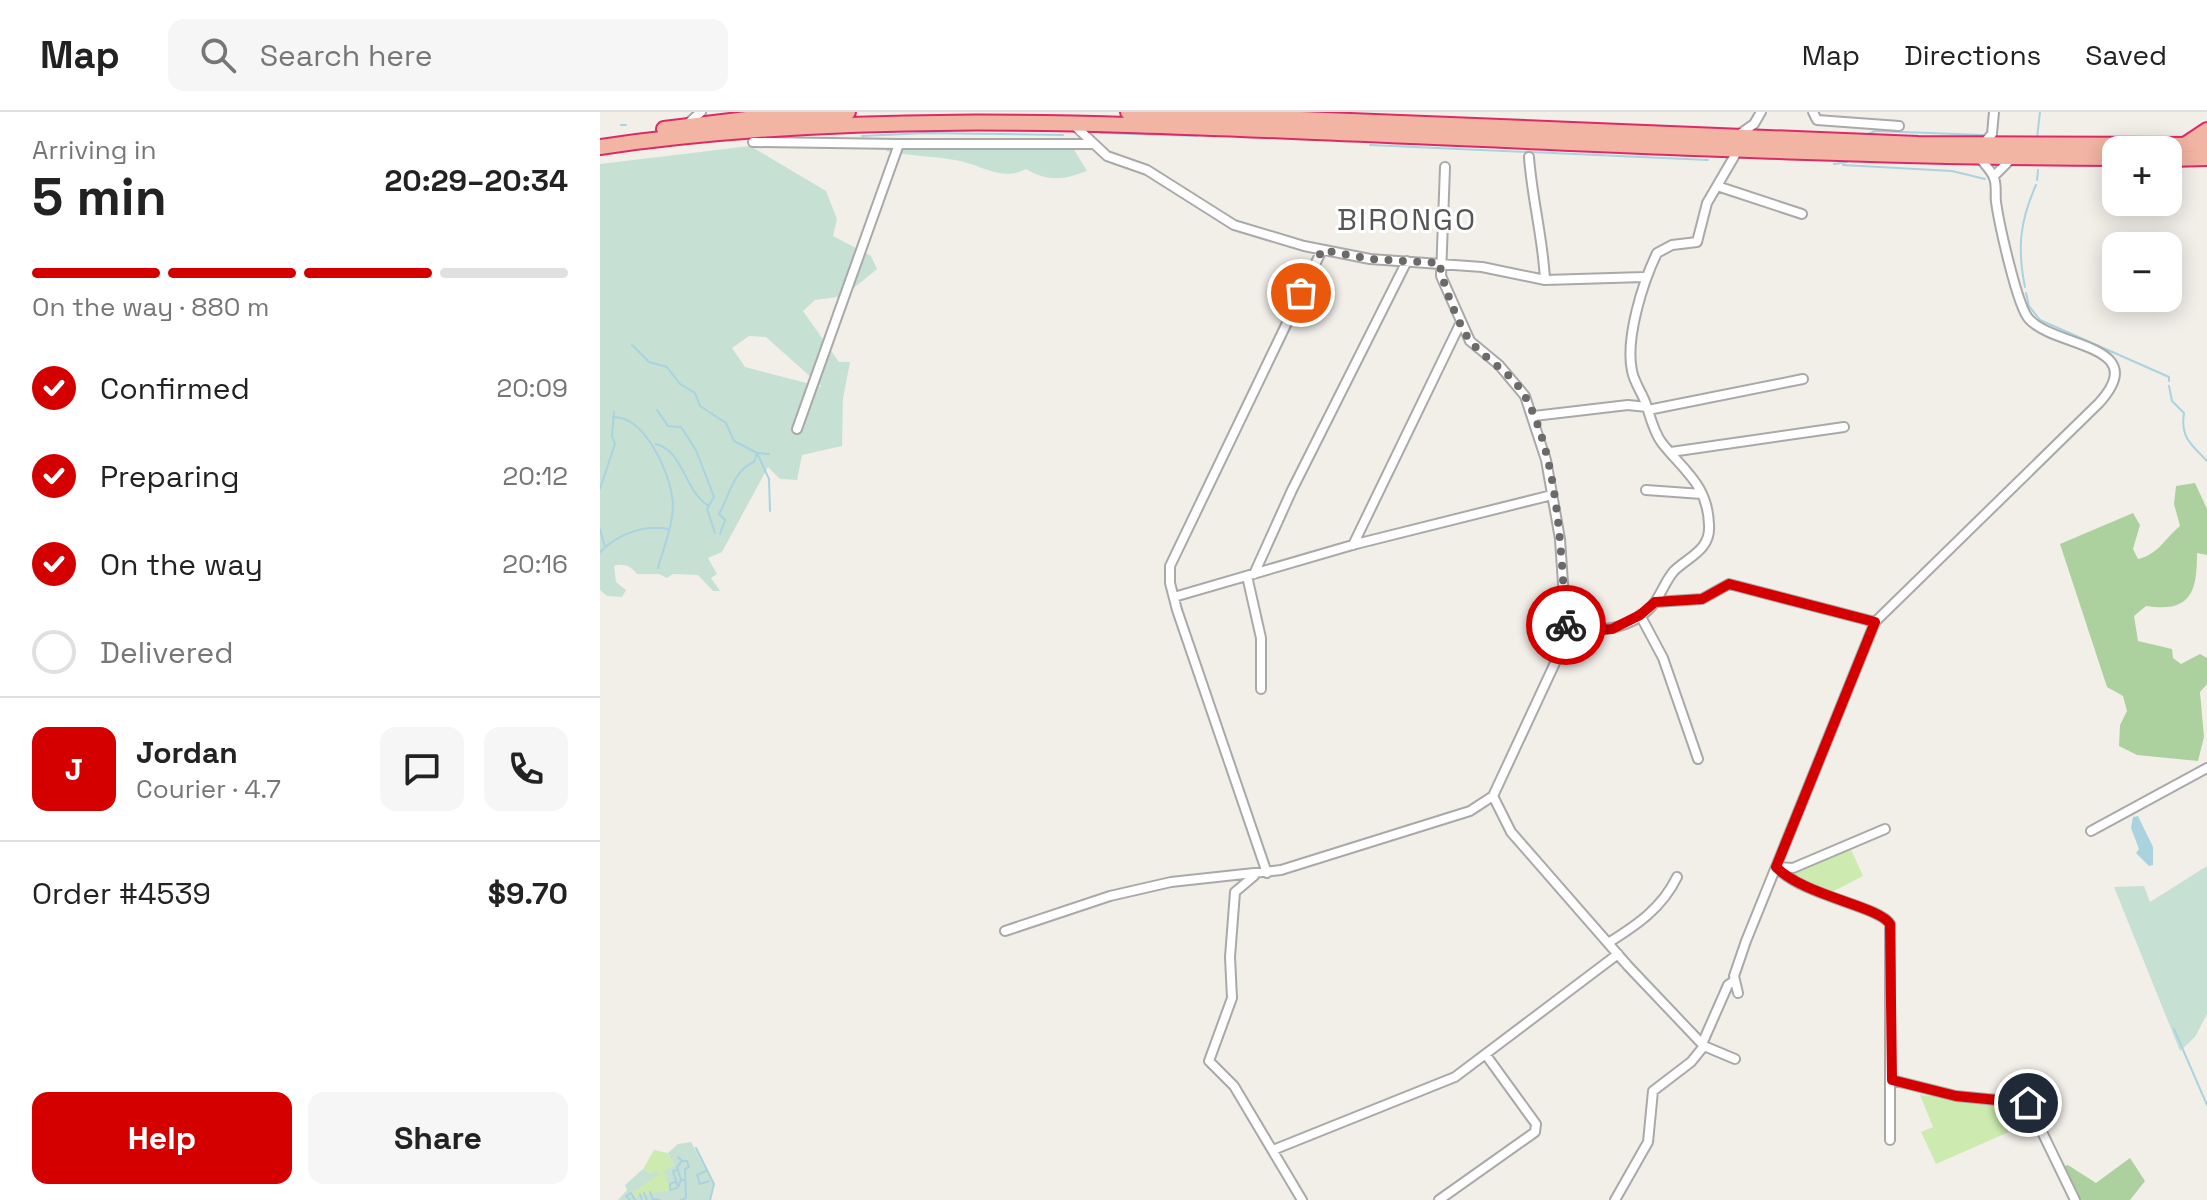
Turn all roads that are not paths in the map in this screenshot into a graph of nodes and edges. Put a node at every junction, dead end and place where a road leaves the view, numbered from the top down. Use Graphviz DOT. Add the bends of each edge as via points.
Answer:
graph roads {
  1 [pos="701,112"];
  2 [pos="848,112"];
  3 [pos="1128,112"];
  4 [pos="1761,112"];
  5 [pos="1813,112"];
  6 [pos="1994,112"];
  7 [pos="1288,115"];
  8 [pos="1074,124"];
  9 [pos="1754,124"];
  10 [pos="1103,125"];
  11 [pos="685,126"];
  12 [pos="1899,126"];
  13 [pos="2207,130"];
  14 [pos="600,139"];
  15 [pos="1770,139"];
  16 [pos="753,142"];
  17 [pos="1737,143"];
  18 [pos="899,144"];
  19 [pos="1093,144"];
  20 [pos="2207,145"];
  21 [pos="1988,146"];
  22 [pos="2183,146"];
  23 [pos="600,147"];
  24 [pos="1720,148"];
  25 [pos="1529,157"];
  26 [pos="2012,158"];
  27 [pos="2102,158"];
  28 [pos="2207,158"];
  29 [pos="2182,159"];
  30 [pos="1728,166"];
  31 [pos="1445,167"];
  32 [pos="1994,176"];
  33 [pos="1717,186"];
  34 [pos="1802,214"];
  35 [pos="1322,250"];
  36 [pos="1407,261"];
  37 [pos="1440,263"];
  38 [pos="1644,277"];
  39 [pos="1545,280"];
  40 [pos="1461,322"];
  41 [pos="1803,379"];
  42 [pos="1647,408"];
  43 [pos="1534,416"];
  44 [pos="1844,427"];
  45 [pos="797,429"];
  46 [pos="1671,452"];
  47 [pos="1646,490"];
  48 [pos="1702,494"];
  49 [pos="1552,495"];
  50 [pos="1353,545"];
  51 [pos="1250,575"];
  52 [pos="1174,597"];
  53 [pos="1655,602"];
  54 [pos="1640,615"];
  55 [pos="1875,622"];
  56 [pos="1566,628"];
  57 [pos="1261,689"];
  58 [pos="1698,759"];
  59 [pos="2207,768"];
  60 [pos="1493,796"];
  61 [pos="1885,829"];
  62 [pos="2091,831"];
  63 [pos="1776,867"];
  64 [pos="1267,873"];
  65 [pos="1255,874"];
  66 [pos="1677,877"];
  67 [pos="1005,931"];
  68 [pos="1608,943"];
  69 [pos="1618,954"];
  70 [pos="1734,981"];
  71 [pos="1738,993"];
  72 [pos="1703,1045"];
  73 [pos="1486,1055"];
  74 [pos="1735,1059"];
  75 [pos="1892,1080"];
  76 [pos="1890,1140"];
  77 [pos="1273,1150"];
  78 [pos="1302,1200"];
  79 [pos="1439,1200"];
  80 [pos="1615,1200"];
  81 [pos="2075,1200"];
  1 -- 11 [label="street"];
  2 -- 11 [label="highway"];
  3 -- 7 [label="highway"];
  4 -- 9 [label="street"];
  5 -- 12 [label="street" via="1817,120"];
  6 -- 21 [label="street"];
  7 -- 17 [label="highway"];
  8 -- 10 [label="highway"];
  8 -- 19 [label="street"];
  8 -- 23 [label="highway" via="876,121 733,130"];
  9 -- 15 [label="street"];
  9 -- 17 [label="street"];
  10 -- 19 [label="street" via="1094,133"];
  10 -- 24 [label="highway"];
  11 -- 14 [label="highway"];
  13 -- 22 [label="highway"];
  15 -- 17 [label="highway"];
  15 -- 21 [label="highway"];
  16 -- 18 [label="street"];
  17 -- 21 [label="highway"];
  17 -- 24 [label="highway"];
  17 -- 30 [label="street"];
  18 -- 19 [label="street"];
  18 -- 45 [label="street"];
  19 -- 35 [label="street" via="1107,156 1147,170 1234,225"];
  20 -- 22 [label="highway"];
  21 -- 22 [label="highway"];
  21 -- 26 [label="highway"];
  21 -- 32 [label="street"];
  24 -- 30 [label="street"];
  25 -- 39 [label="street"];
  26 -- 27 [label="highway"];
  26 -- 32 [label="street"];
  28 -- 29 [label="highway"];
  30 -- 33 [label="street"];
  31 -- 37 [label="street"];
  32 -- 55 [label="street" via="1996,204 2025,313 2038,326 2107,356 2114,382 2099,403"];
  33 -- 34 [label="street"];
  33 -- 38 [label="street" via="1697,242 1663,248"];
  35 -- 36 [label="street"];
  35 -- 52 [label="street" via="1170,566"];
  36 -- 37 [label="street"];
  36 -- 51 [label="street"];
  37 -- 39 [label="street"];
  37 -- 40 [label="street"];
  38 -- 39 [label="street"];
  38 -- 42 [label="street" via="1631,359"];
  40 -- 43 [label="street" via="1470,341 1517,384"];
  40 -- 50 [label="street"];
  41 -- 42 [label="street"];
  42 -- 43 [label="street" via="1628,405"];
  42 -- 46 [label="street"];
  43 -- 49 [label="street"];
  44 -- 46 [label="street"];
  46 -- 48 [label="street"];
  47 -- 48 [label="street"];
  48 -- 53 [label="street" via="1707,539 1699,553 1671,575"];
  49 -- 50 [label="street"];
  49 -- 56 [label="street"];
  50 -- 51 [label="street"];
  51 -- 52 [label="street"];
  51 -- 57 [label="street" via="1261,638"];
  52 -- 64 [label="street"];
  53 -- 54 [label="street"];
  53 -- 55 [label="street" via="1702,599 1729,584"];
  54 -- 56 [label="street" via="1597,632"];
  54 -- 58 [label="street" via="1663,658"];
  55 -- 63 [label="street"];
  56 -- 60 [label="street" via="1555,667"];
  59 -- 62 [label="street"];
  60 -- 64 [label="street" via="1456,816"];
  60 -- 68 [label="street" via="1511,832"];
  61 -- 63 [label="street" via="1793,868"];
  63 -- 70 [label="street"];
  63 -- 75 [label="street" via="1812,891 1881,914 1890,924"];
  64 -- 65 [label="street"];
  65 -- 67 [label="street" via="1152,886"];
  65 -- 77 [label="street" via="1235,892 1232,998 1209,1061 1234,1086"];
  66 -- 68 [label="street" via="1665,900"];
  68 -- 69 [label="street"];
  69 -- 72 [label="street"];
  69 -- 73 [label="street"];
  70 -- 71 [label="street"];
  70 -- 72 [label="street"];
  72 -- 74 [label="street"];
  72 -- 80 [label="street" via="1691,1062 1653,1091 1648,1142"];
  73 -- 77 [label="street" via="1455,1077"];
  73 -- 79 [label="street" via="1536,1124 1535,1132"];
  75 -- 76 [label="street"];
  75 -- 81 [label="street" via="1956,1096 2028,1103"];
  77 -- 78 [label="street"];
}
